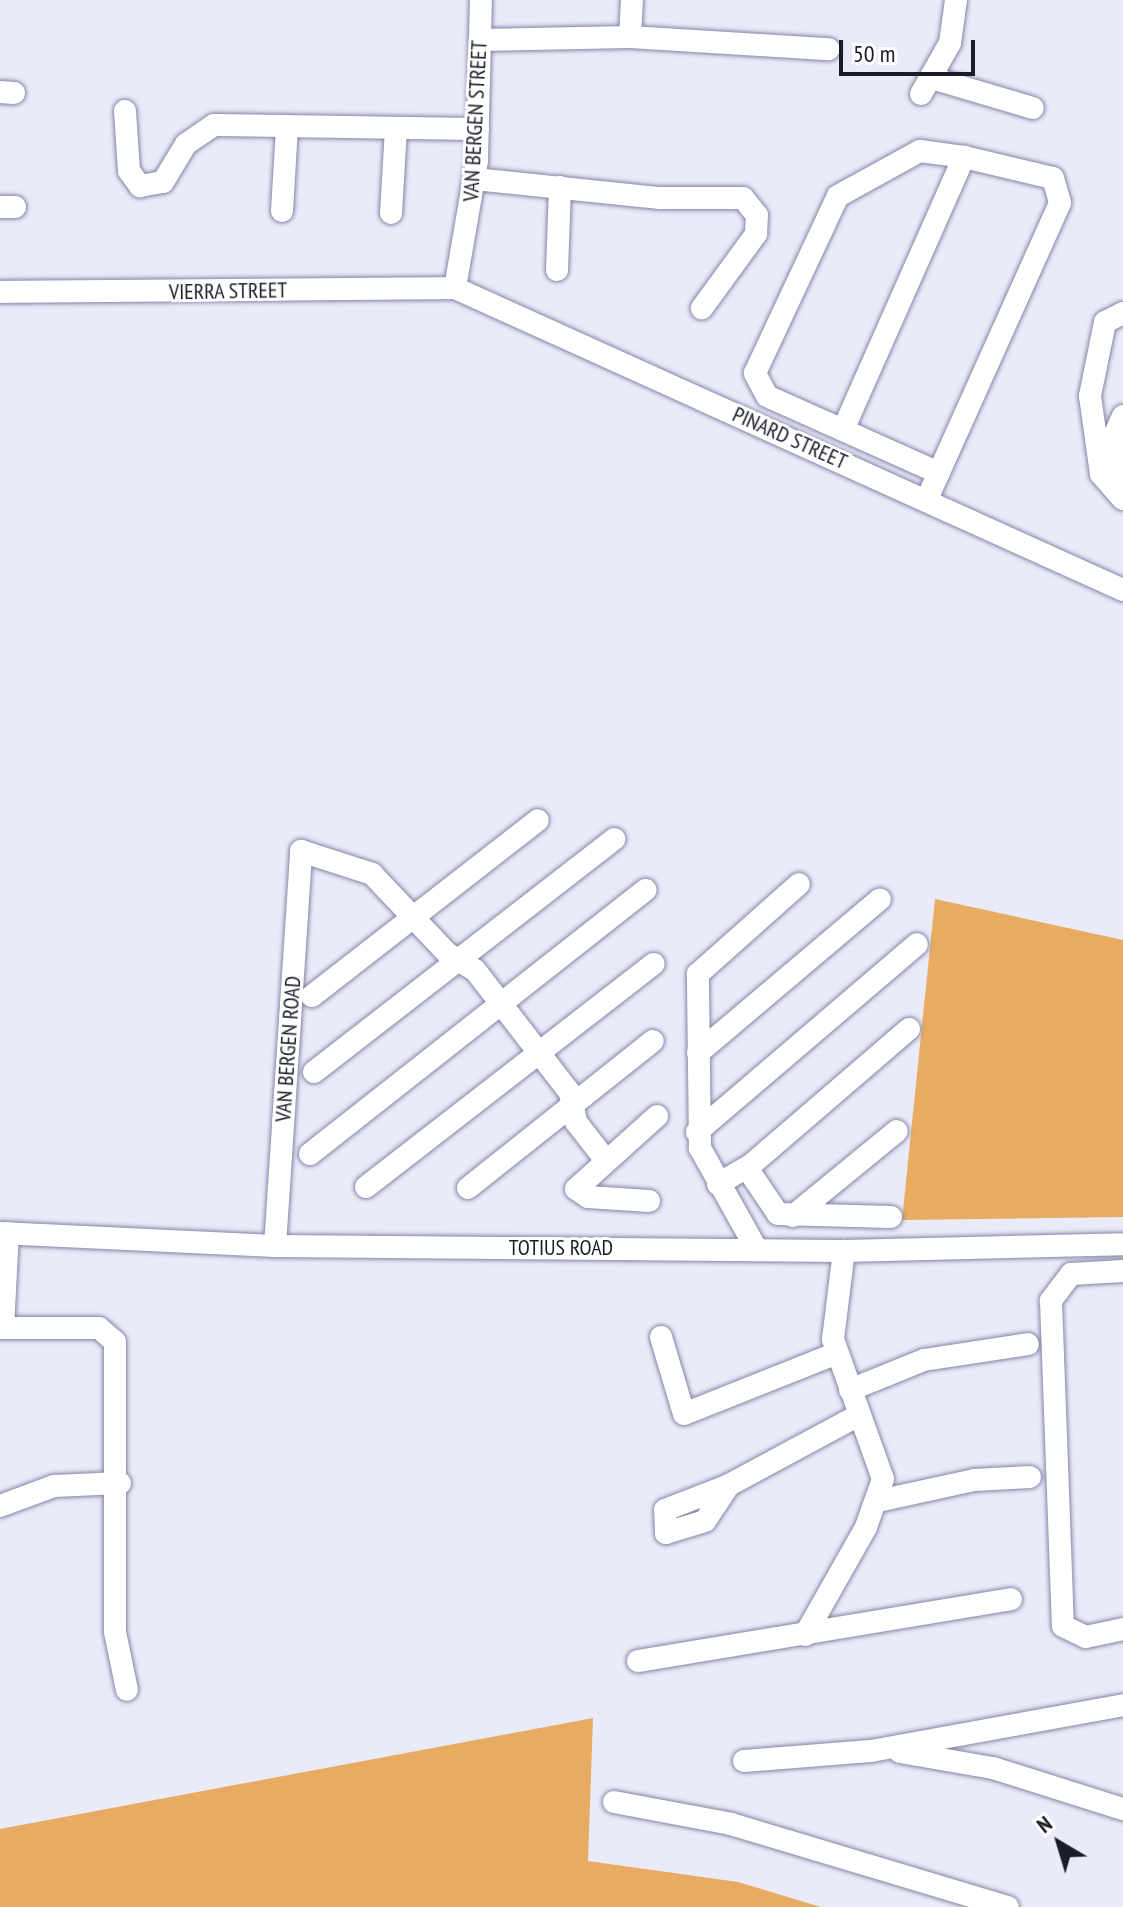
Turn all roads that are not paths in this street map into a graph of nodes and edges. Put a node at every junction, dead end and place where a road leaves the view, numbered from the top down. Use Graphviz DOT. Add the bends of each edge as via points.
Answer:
graph roads {
  1 [pos="481,0"];
  2 [pos="632,0"];
  3 [pos="956,0"];
  4 [pos="630,37"];
  5 [pos="481,40"];
  6 [pos="829,49"];
  7 [pos="1033,108"];
  8 [pos="125,111"];
  9 [pos="287,126"];
  10 [pos="396,128"];
  11 [pos="478,129"];
  12 [pos="964,157"];
  13 [pos="475,179"];
  14 [pos="560,187"];
  15 [pos="282,211"];
  16 [pos="391,213"];
  17 [pos="557,270"];
  18 [pos="455,288"];
  19 [pos="0,292"];
  20 [pos="702,308"];
  21 [pos="1123,313"];
  22 [pos="1111,426"];
  23 [pos="843,430"];
  24 [pos="939,473"];
  25 [pos="1123,473"];
  26 [pos="927,499"];
  27 [pos="1123,499"];
  28 [pos="1123,590"];
  29 [pos="538,820"];
  30 [pos="614,839"];
  31 [pos="799,884"];
  32 [pos="645,890"];
  33 [pos="880,899"];
  34 [pos="415,918"];
  35 [pos="917,944"];
  36 [pos="457,960"];
  37 [pos="654,964"];
  38 [pos="312,996"];
  39 [pos="501,1000"];
  40 [pos="909,1029"];
  41 [pos="653,1041"];
  42 [pos="698,1053"];
  43 [pos="541,1054"];
  44 [pos="314,1072"];
  45 [pos="574,1103"];
  46 [pos="657,1116"];
  47 [pos="897,1131"];
  48 [pos="697,1132"];
  49 [pos="310,1154"];
  50 [pos="604,1158"];
  51 [pos="747,1168"];
  52 [pos="718,1184"];
  53 [pos="366,1187"];
  54 [pos="468,1188"];
  55 [pos="649,1201"];
  56 [pos="793,1216"];
  57 [pos="891,1217"];
  58 [pos="4,1233"];
  59 [pos="1123,1244"];
  60 [pos="275,1246"];
  61 [pos="757,1250"];
  62 [pos="844,1251"];
  63 [pos="1123,1271"];
  64 [pos="2,1328"];
  65 [pos="661,1337"];
  66 [pos="1028,1344"];
  67 [pos="837,1353"];
  68 [pos="850,1390"];
  69 [pos="859,1415"];
  70 [pos="1030,1477"];
  71 [pos="120,1483"];
  72 [pos="729,1485"];
  73 [pos="878,1501"];
  74 [pos="0,1506"];
  75 [pos="1011,1599"];
  76 [pos="1123,1629"];
  77 [pos="805,1635"];
  78 [pos="638,1661"];
  79 [pos="127,1690"];
  80 [pos="1123,1705"];
  81 [pos="871,1751"];
  82 [pos="744,1761"];
  83 [pos="614,1802"];
  84 [pos="1123,1809"];
  85 [pos="1008,1907"];
  1 -- 5 [label="street, VAN BERGEN STREET"];
  2 -- 4 [label="street"];
  3 -- 7 [label="street" via="928,86"];
  4 -- 5 [label="street"];
  4 -- 6 [label="street"];
  5 -- 11 [label="street, VAN BERGEN STREET"];
  8 -- 9 [label="street" via="129,171 140,186 163,182 186,144 214,125"];
  9 -- 10 [label="street"];
  9 -- 15 [label="street"];
  10 -- 11 [label="street"];
  10 -- 16 [label="street"];
  11 -- 13 [label="street, VAN BERGEN STREET"];
  12 -- 23 [label="street"];
  12 -- 23 [label="street" via="920,151 838,196 757,363 756,382 767,396"];
  12 -- 24 [label="street" via="1053,178 1062,198"];
  13 -- 14 [label="street"];
  13 -- 18 [label="street, VAN BERGEN STREET"];
  14 -- 17 [label="street"];
  14 -- 20 [label="street" via="743,198 757,215 756,234"];
  18 -- 19 [label="street, VIERRA STREET"];
  18 -- 26 [label="street, PINARD STREET"];
  21 -- 22 [label="street" via="1105,322 1094,363"];
  22 -- 25 [label="street"];
  22 -- 27 [label="street" via="1101,474"];
  23 -- 24 [label="street"];
  24 -- 26 [label="street"];
  26 -- 28 [label="street, PINARD STREET"];
  29 -- 34 [label="street"];
  30 -- 36 [label="street"];
  31 -- 42 [label="street" via="704,965"];
  32 -- 39 [label="street"];
  33 -- 42 [label="street"];
  34 -- 36 [label="street"];
  34 -- 38 [label="street"];
  34 -- 60 [label="street, VAN BERGEN ROAD" via="372,874 301,851"];
  35 -- 48 [label="street"];
  36 -- 39 [label="street"];
  36 -- 44 [label="street"];
  37 -- 43 [label="street"];
  39 -- 43 [label="street"];
  39 -- 49 [label="street"];
  40 -- 51 [label="street"];
  41 -- 45 [label="street"];
  42 -- 48 [label="street"];
  43 -- 45 [label="street"];
  43 -- 53 [label="street"];
  45 -- 50 [label="street" via="576,1122"];
  45 -- 54 [label="street"];
  46 -- 50 [label="street"];
  47 -- 56 [label="street"];
  48 -- 52 [label="street"];
  50 -- 55 [label="street" via="582,1178 580,1195"];
  51 -- 52 [label="street"];
  51 -- 56 [label="street" via="771,1209"];
  52 -- 61 [label="street"];
  56 -- 57 [label="street"];
  58 -- 60 [label="street, TOTIUS ROAD"];
  58 -- 64 [label="street"];
  59 -- 62 [label="street, TOTIUS ROAD"];
  60 -- 61 [label="street, TOTIUS ROAD"];
  61 -- 62 [label="street, TOTIUS ROAD"];
  62 -- 67 [label="street"];
  63 -- 76 [label="street" via="1071,1274 1051,1301 1062,1621 1079,1636"];
  64 -- 71 [label="street" via="99,1328 115,1342"];
  65 -- 67 [label="street" via="684,1414"];
  66 -- 68 [label="street" via="924,1360"];
  67 -- 68 [label="street"];
  68 -- 69 [label="street"];
  69 -- 72 [label="street"];
  69 -- 73 [label="street" via="883,1479"];
  70 -- 73 [label="street" via="974,1480"];
  71 -- 74 [label="street" via="54,1486"];
  71 -- 79 [label="street" via="115,1632"];
  73 -- 77 [label="street"];
  75 -- 77 [label="street"];
  77 -- 78 [label="street"];
  80 -- 81 [label="street"];
  81 -- 82 [label="street"];
  81 -- 84 [label="street" via="993,1768"];
  83 -- 85 [label="street" via="731,1824"];
}
